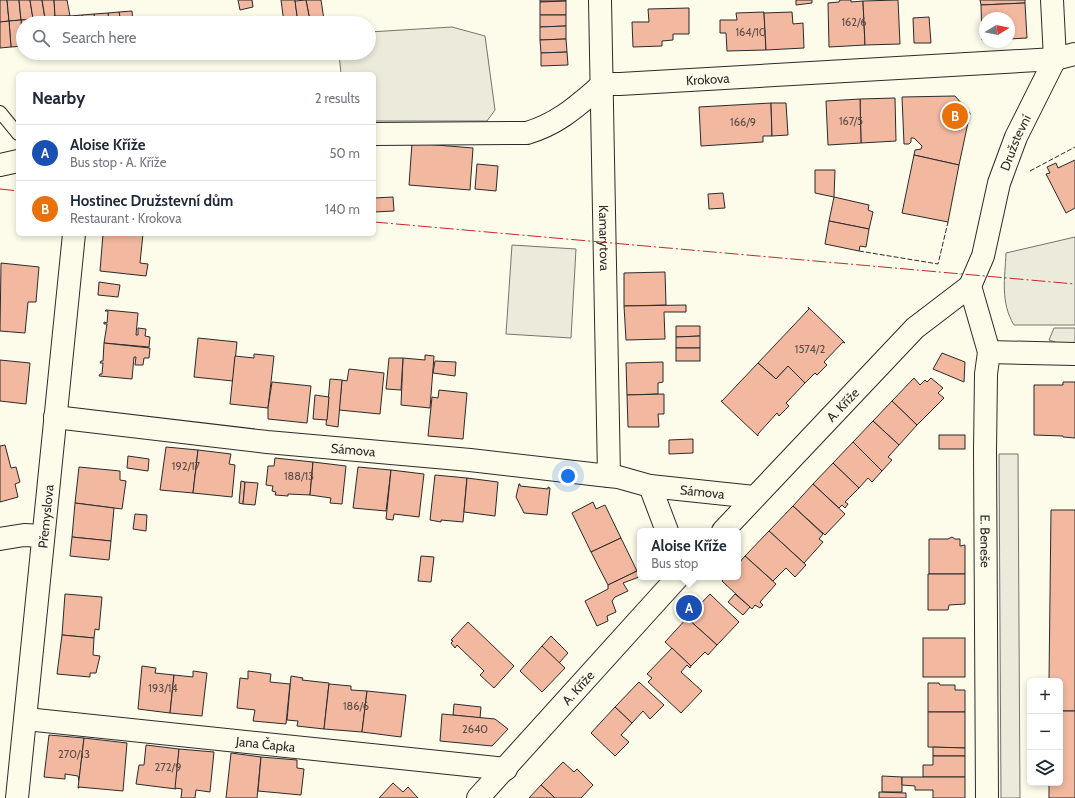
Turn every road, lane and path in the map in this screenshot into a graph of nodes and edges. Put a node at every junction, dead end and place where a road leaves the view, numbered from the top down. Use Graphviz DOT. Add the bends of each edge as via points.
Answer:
graph roads {
  1 [pos="600,0"];
  2 [pos="1052,0"];
  3 [pos="1065,56"];
  4 [pos="603,84"];
  5 [pos="0,112"];
  6 [pos="16,132"];
  7 [pos="376,134"];
  8 [pos="16,161"];
  9 [pos="0,165"];
  10 [pos="74,236"];
  11 [pos="970,286"];
  12 [pos="989,352"];
  13 [pos="1075,354"];
  14 [pos="56,417"];
  15 [pos="609,476"];
  16 [pos="650,486"];
  17 [pos="754,497"];
  18 [pos="667,528"];
  19 [pos="725,528"];
  20 [pos="43,536"];
  21 [pos="0,539"];
  22 [pos="675,580"];
  23 [pos="26,719"];
  24 [pos="506,769"];
  25 [pos="17,798"];
  26 [pos="478,798"];
  27 [pos="987,798"];
  1 -- 4 [label="street, Kamarytova"];
  2 -- 3 [label="street, Družstevní"];
  3 -- 4 [label="street, Krokova"];
  3 -- 11 [label="street, Družstevní" via="1016,137 999,183 983,256"];
  4 -- 7 [label="street" via="562,118 527,133"];
  4 -- 15 [label="street, Kamarytova"];
  5 -- 6 [label="lane"];
  8 -- 9 [label="street"];
  10 -- 14 [label="street, Přemyslova"];
  11 -- 12 [label="street, E. Beneše"];
  11 -- 17 [label="street, A. Kříže" via="915,328"];
  12 -- 13 [label="street"];
  12 -- 27 [label="street, E. Beneše" via="986,374 985,451"];
  14 -- 15 [label="street, Sámova" via="267,442 470,460"];
  14 -- 20 [label="street, Přemyslova"];
  15 -- 16 [label="street, Sámova"];
  16 -- 17 [label="street, Sámova"];
  16 -- 18 [label="street"];
  17 -- 19 [label="street, A. Kříže"];
  20 -- 21 [label="street" via="24,535"];
  20 -- 23 [label="street, Přemyslova"];
  22 -- 24 [label="street, A. Kříže"];
  23 -- 24 [label="street, Jana Čapka"];
  23 -- 25 [label="street, Přemyslova"];
  24 -- 26 [label="street, A. Kříže"];
}
